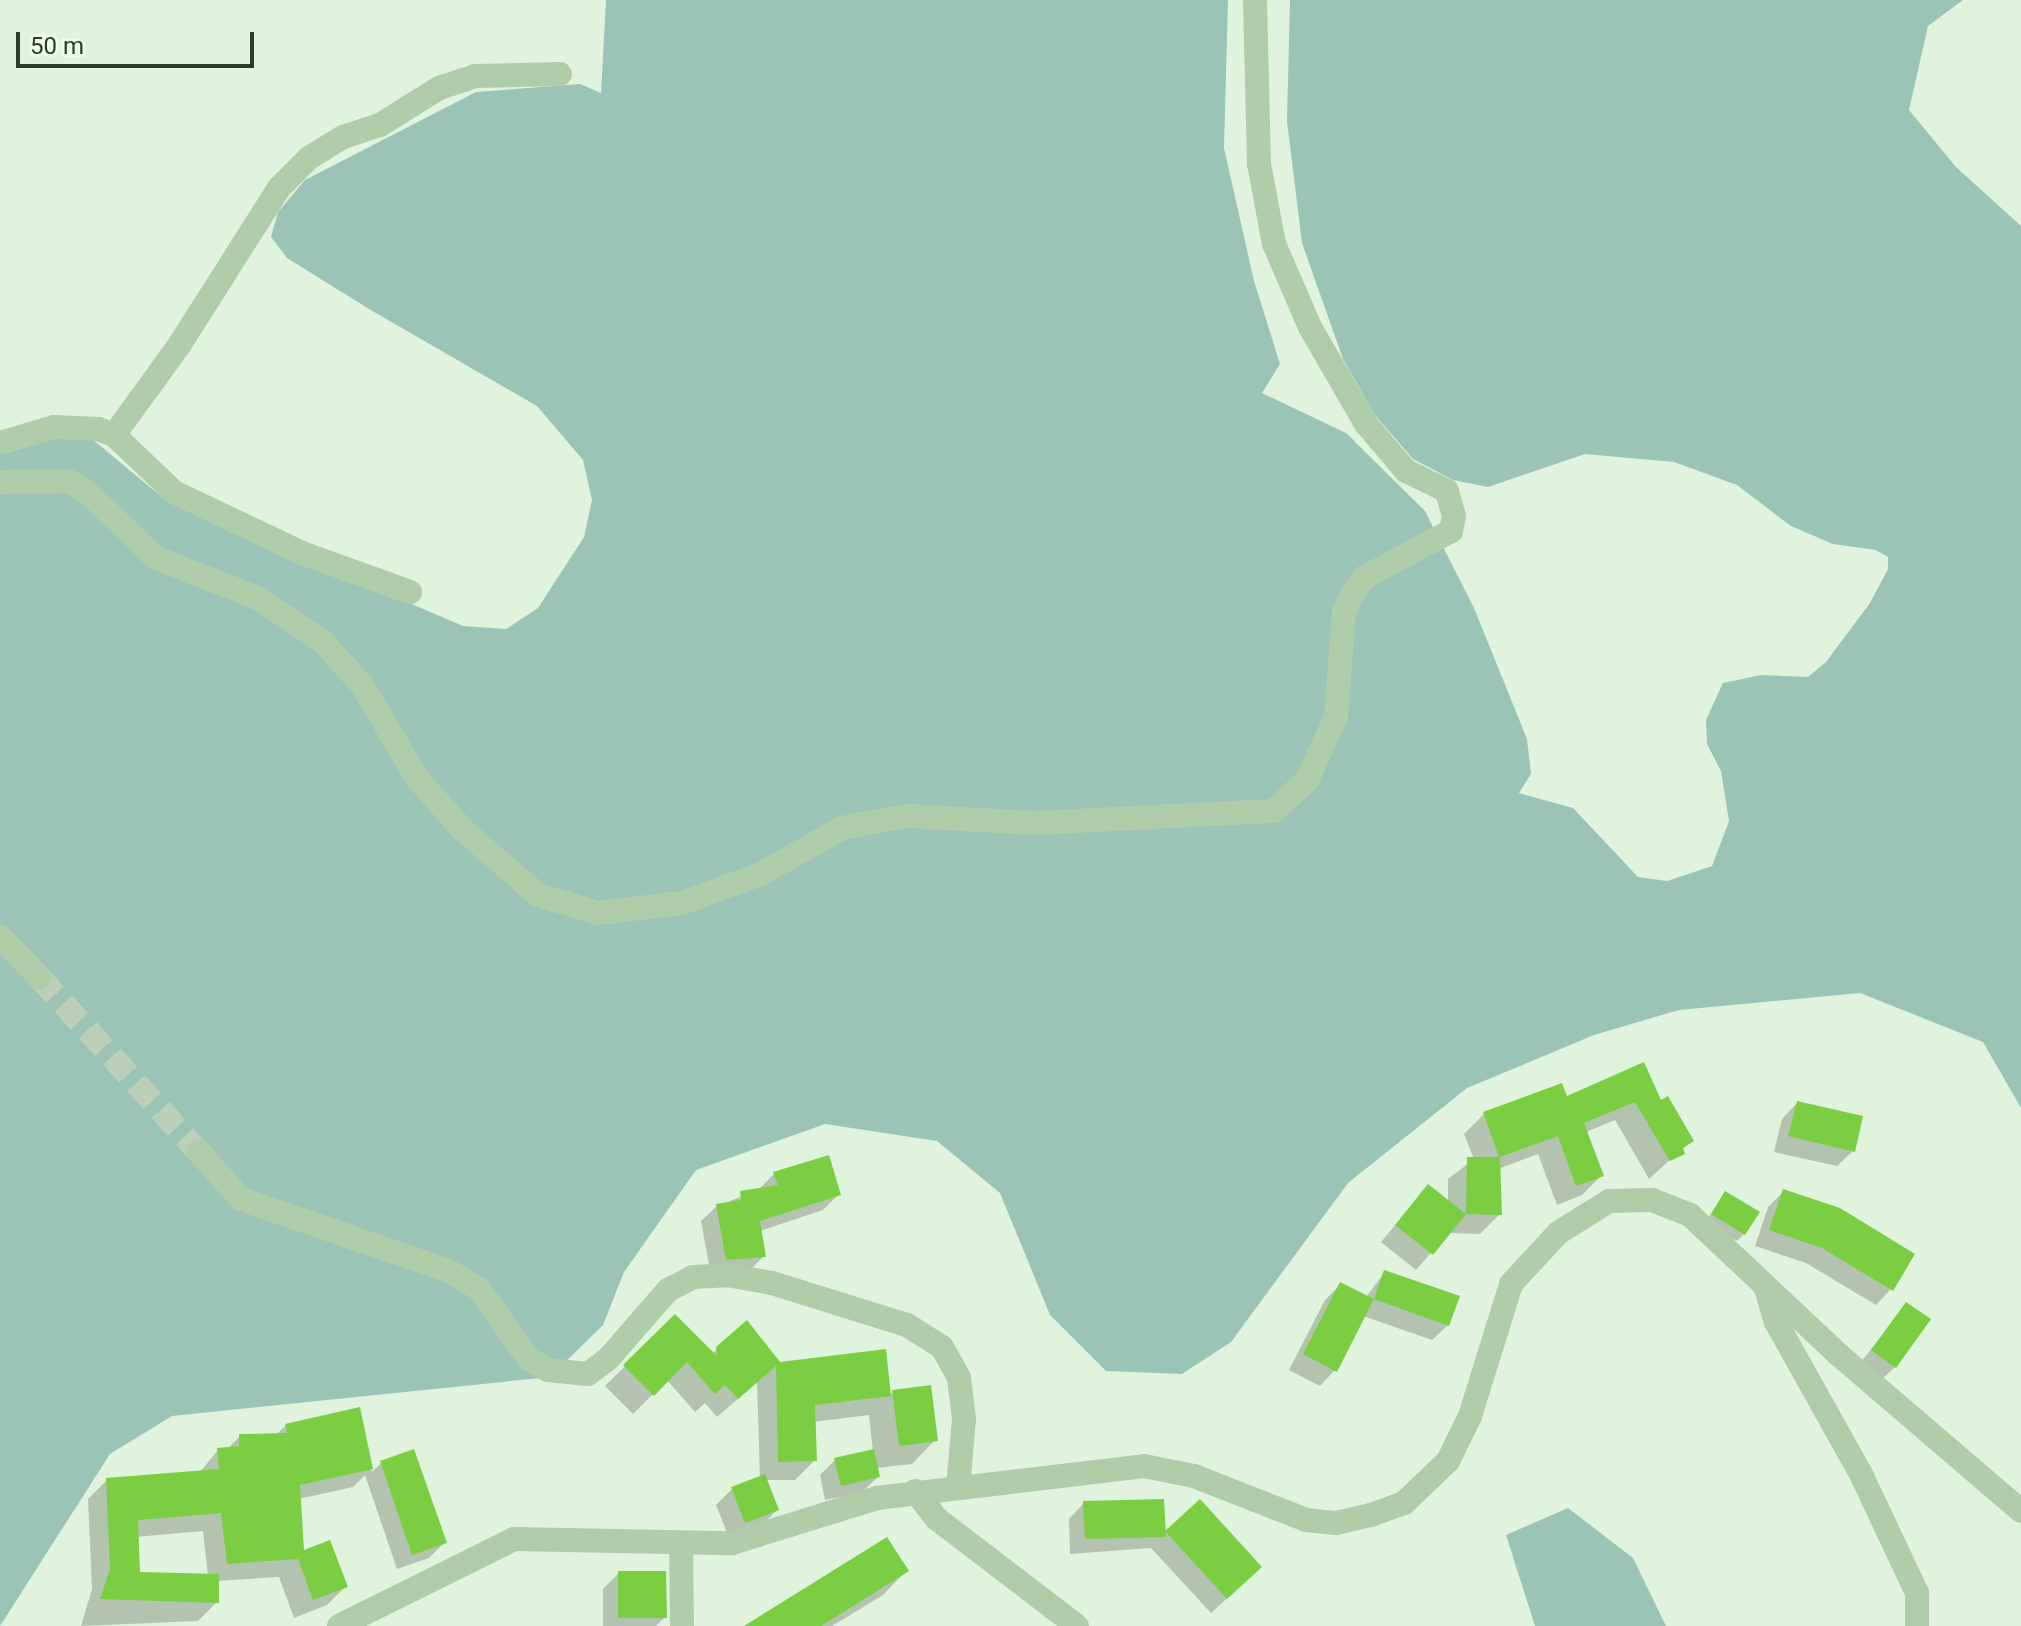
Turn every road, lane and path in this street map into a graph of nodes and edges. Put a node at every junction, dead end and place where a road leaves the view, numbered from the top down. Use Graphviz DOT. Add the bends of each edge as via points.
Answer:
graph roads {
  1 [pos="1255,0"];
  2 [pos="560,74"];
  3 [pos="114,435"];
  4 [pos="0,443"];
  5 [pos="0,482"];
  6 [pos="410,592"];
  7 [pos="0,936"];
  8 [pos="39,977"];
  9 [pos="199,1152"];
  10 [pos="1766,1285"];
  11 [pos="958,1487"];
  12 [pos="915,1491"];
  13 [pos="2021,1511"];
  14 [pos="681,1543"];
  15 [pos="339,1626"];
  16 [pos="682,1626"];
  17 [pos="1077,1626"];
  18 [pos="1917,1626"];
  1 -- 5 [label="street" via="1259,164 1274,244 1310,327 1366,424 1406,471 1447,491 1454,516 1451,531 1363,578 1351,596 1344,612 1336,717 1307,780 1274,811 1036,823 907,816 842,828 761,874 682,903 598,913 538,895 465,833 417,778 362,685 322,641 258,598 156,558 68,481"];
  2 -- 3 [label="street" via="475,76 439,88 380,125 343,137 309,158 279,188 180,344"];
  3 -- 4 [label="street" via="54,427"];
  3 -- 6 [label="street" via="174,492 302,553"];
  7 -- 8 [label="street"];
  9 -- 11 [label="street" via="241,1199 449,1271 479,1289 529,1359 548,1370 588,1374 608,1359 668,1290 693,1277 727,1275 772,1283 907,1325 942,1347 959,1378 964,1419"];
  10 -- 11 [label="street" via="1690,1215 1652,1200 1609,1201 1558,1233 1511,1284 1470,1416 1448,1461 1404,1503 1371,1515 1336,1523 1306,1520 1194,1476 1144,1466"];
  10 -- 13 [label="street"];
  10 -- 18 [label="street" via="1776,1322 1861,1474 1917,1593"];
  11 -- 12 [label="street"];
  12 -- 14 [label="street" via="732,1543"];
  12 -- 17 [label="street" via="937,1519"];
  14 -- 15 [label="street" via="514,1539"];
  14 -- 16 [label="street"];
}
